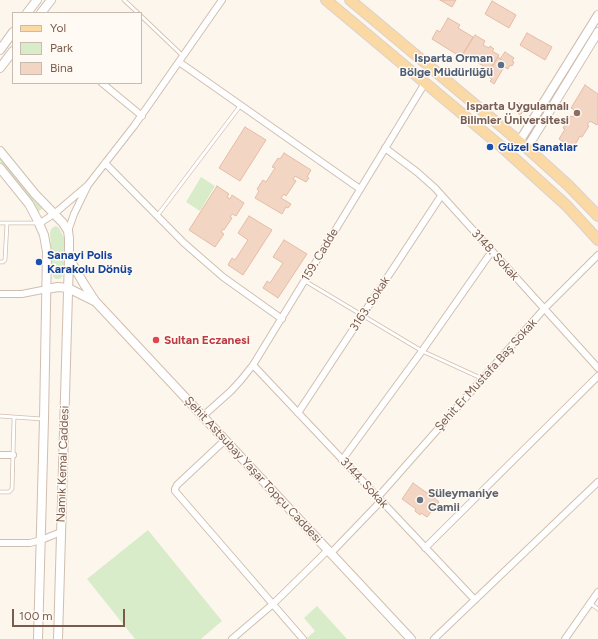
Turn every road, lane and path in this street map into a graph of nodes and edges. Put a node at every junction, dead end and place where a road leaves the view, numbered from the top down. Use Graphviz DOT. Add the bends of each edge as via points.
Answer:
graph roads {
  1 [pos="37,0"];
  2 [pos="51,0"];
  3 [pos="124,0"];
  4 [pos="222,0"];
  5 [pos="326,0"];
  6 [pos="353,1"];
  7 [pos="28,12"];
  8 [pos="42,12"];
  9 [pos="137,12"];
  10 [pos="598,15"];
  11 [pos="142,17"];
  12 [pos="598,32"];
  13 [pos="12,33"];
  14 [pos="0,50"];
  15 [pos="12,52"];
  16 [pos="181,59"];
  17 [pos="0,68"];
  18 [pos="425,83"];
  19 [pos="103,84"];
  20 [pos="240,105"];
  21 [pos="142,116"];
  22 [pos="523,145"];
  23 [pos="386,148"];
  24 [pos="0,151"];
  25 [pos="105,163"];
  26 [pos="0,168"];
  27 [pos="88,185"];
  28 [pos="360,189"];
  29 [pos="441,196"];
  30 [pos="54,214"];
  31 [pos="157,216"];
  32 [pos="598,216"];
  33 [pos="0,223"];
  34 [pos="7,223"];
  35 [pos="40,223"];
  36 [pos="68,231"];
  37 [pos="598,240"];
  38 [pos="492,251"];
  39 [pos="598,255"];
  40 [pos="69,258"];
  41 [pos="0,262"];
  42 [pos="305,281"];
  43 [pos="68,288"];
  44 [pos="47,289"];
  45 [pos="0,294"];
  46 [pos="95,301"];
  47 [pos="544,309"];
  48 [pos="362,315"];
  49 [pos="282,319"];
  50 [pos="422,352"];
  51 [pos="253,365"];
  52 [pos="598,368"];
  53 [pos="598,376"];
  54 [pos="483,379"];
  55 [pos="298,413"];
  56 [pos="0,416"];
  57 [pos="203,416"];
  58 [pos="14,418"];
  59 [pos="44,419"];
  60 [pos="225,440"];
  61 [pos="0,455"];
  62 [pos="13,455"];
  63 [pos="342,460"];
  64 [pos="598,482"];
  65 [pos="0,492"];
  66 [pos="379,499"];
  67 [pos="61,532"];
  68 [pos="41,540"];
  69 [pos="0,543"];
  70 [pos="425,548"];
  71 [pos="329,552"];
  72 [pos="598,592"];
  73 [pos="475,600"];
  74 [pos="273,604"];
  75 [pos="590,604"];
  76 [pos="598,609"];
  77 [pos="38,639"];
  78 [pos="58,639"];
  79 [pos="232,639"];
  80 [pos="304,639"];
  81 [pos="411,639"];
  82 [pos="434,639"];
  83 [pos="565,639"];
  1 -- 7 [label="street"];
  2 -- 8 [label="street"];
  3 -- 9 [label="lane"];
  4 -- 16 [label="street"];
  5 -- 18 [label="main road"];
  6 -- 22 [label="main road"];
  10 -- 22 [label="street"];
  11 -- 16 [label="lane"];
  12 -- 22 [label="street"];
  13 -- 14 [label="street"];
  15 -- 17 [label="street"];
  16 -- 20 [label="street"];
  16 -- 21 [label="street"];
  18 -- 23 [label="street, 159. Cadde"];
  18 -- 37 [label="main road" via="549,189"];
  19 -- 21 [label="street"];
  20 -- 28 [label="street"];
  20 -- 31 [label="lane"];
  21 -- 25 [label="street"];
  22 -- 32 [label="main road"];
  23 -- 28 [label="street, 159. Cadde"];
  23 -- 29 [label="street, 3148. Sokak" via="417,172"];
  24 -- 30 [label="street" via="29,188"];
  25 -- 27 [label="street"];
  25 -- 31 [label="street"];
  26 -- 35 [label="street" via="29,204"];
  27 -- 30 [label="street"];
  27 -- 36 [label="street"];
  28 -- 42 [label="street, 159. Cadde"];
  29 -- 38 [label="street, 3148. Sokak"];
  29 -- 48 [label="street, 3163. Sokak"];
  30 -- 35 [label="street"];
  30 -- 36 [label="street"];
  31 -- 49 [label="street" via="213,268"];
  33 -- 34 [label="lane"];
  34 -- 35 [label="lane"];
  34 -- 41 [label="lane" via="4,262"];
  35 -- 44 [label="street" via="46,242"];
  36 -- 40 [label="street, Şehit Astsubay Yaşar Topçu Caddesi"];
  38 -- 47 [label="street, 3148. Sokak"];
  38 -- 50 [label="street"];
  39 -- 47 [label="street, Şehit Er Mustafa Baş Sokak"];
  40 -- 43 [label="street, Şehit Astsubay Yaşar Topçu Caddesi"];
  40 -- 46 [label="street, Şehit Astsubay Yaşar Topçu Caddesi"];
  42 -- 48 [label="lane"];
  42 -- 49 [label="street, 159. Cadde"];
  43 -- 44 [label="street, Şehit Astsubay Yaşar Topçu Caddesi"];
  43 -- 46 [label="street, Şehit Astsubay Yaşar Topçu Caddesi"];
  43 -- 67 [label="street, Namık Kemal Caddesi"];
  44 -- 45 [label="street" via="22,294"];
  44 -- 59 [label="street, Namık Kemal Caddesi"];
  46 -- 57 [label="street, Şehit Astsubay Yaşar Topçu Caddesi"];
  47 -- 52 [label="street, 3148. Sokak"];
  47 -- 54 [label="street, Şehit Er Mustafa Baş Sokak"];
  48 -- 50 [label="lane"];
  48 -- 55 [label="street, 3163. Sokak"];
  49 -- 51 [label="street, 159. Cadde"];
  50 -- 54 [label="lane"];
  50 -- 63 [label="street"];
  51 -- 55 [label="street, 3144. Sokak"];
  51 -- 57 [label="street, 159. Cadde"];
  53 -- 70 [label="street"];
  54 -- 66 [label="street, Şehit Er Mustafa Baş Sokak"];
  55 -- 63 [label="street, 3144. Sokak"];
  56 -- 58 [label="lane"];
  57 -- 60 [label="street, Şehit Astsubay Yaşar Topçu Caddesi"];
  58 -- 59 [label="lane"];
  58 -- 62 [label="lane"];
  59 -- 68 [label="street, Namık Kemal Caddesi"];
  60 -- 71 [label="street, Şehit Astsubay Yaşar Topçu Caddesi"];
  60 -- 74 [label="street" via="175,489"];
  61 -- 62 [label="street"];
  62 -- 65 [label="lane" via="12,490"];
  63 -- 66 [label="street, 3144. Sokak"];
  64 -- 73 [label="street"];
  66 -- 70 [label="street, 3144. Sokak"];
  66 -- 71 [label="street, Şehit Er Mustafa Baş Sokak"];
  67 -- 68 [label="street"];
  67 -- 78 [label="street, Namık Kemal Caddesi"];
  68 -- 69 [label="street" via="30,543"];
  68 -- 77 [label="street, Namık Kemal Caddesi"];
  70 -- 73 [label="street, 3144. Sokak"];
  71 -- 74 [label="street, Şehit Er Mustafa Baş Sokak"];
  71 -- 81 [label="street, Şehit Astsubay Yaşar Topçu Caddesi"];
  72 -- 75 [label="street"];
  73 -- 82 [label="street"];
  74 -- 79 [label="street, Şehit Er Mustafa Baş Sokak"];
  74 -- 80 [label="street"];
  75 -- 76 [label="lane"];
  75 -- 83 [label="street"];
}
